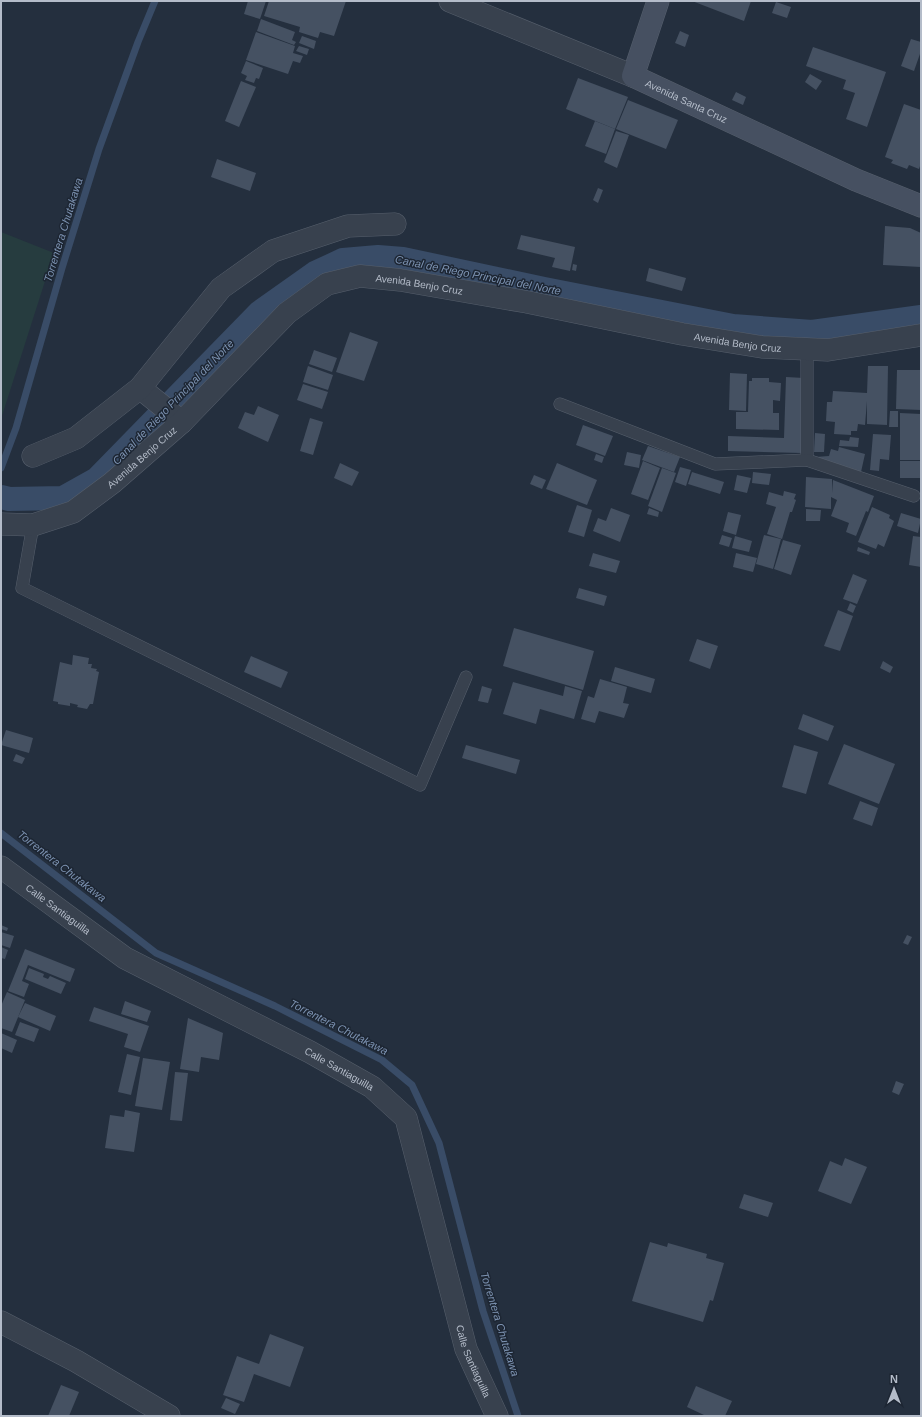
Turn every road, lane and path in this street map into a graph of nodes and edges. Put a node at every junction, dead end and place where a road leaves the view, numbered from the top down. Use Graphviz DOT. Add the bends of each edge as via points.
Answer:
graph roads {
  1 [pos="450,1"];
  2 [pos="658,1"];
  3 [pos="633,76"];
  4 [pos="921,206"];
  5 [pos="395,224"];
  6 [pos="921,335"];
  7 [pos="808,349"];
  8 [pos="144,391"];
  9 [pos="560,404"];
  10 [pos="178,419"];
  11 [pos="33,456"];
  12 [pos="808,460"];
  13 [pos="914,496"];
  14 [pos="1,524"];
  15 [pos="33,525"];
  16 [pos="466,677"];
  17 [pos="1,866"];
  18 [pos="1,1322"];
  19 [pos="169,1416"];
  20 [pos="497,1416"];
  1 -- 3 [label="street, Avenida Santa Cruz"];
  2 -- 3 [label="main road"];
  3 -- 4 [label="main road, Avenida Santa Cruz" via="856,180"];
  5 -- 8 [label="street" via="348,226 273,251 221,288"];
  6 -- 7 [label="street, Avenida Benjo Cruz" via="828,350"];
  7 -- 10 [label="street, Avenida Benjo Cruz" via="762,347 718,340 527,302 400,280 360,276 327,284 287,313"];
  7 -- 12 [label="lane"];
  8 -- 10 [label="street"];
  8 -- 11 [label="street" via="76,438"];
  9 -- 12 [label="lane" via="715,464"];
  10 -- 15 [label="street, Avenida Benjo Cruz" via="112,483 73,512"];
  12 -- 13 [label="lane"];
  14 -- 15 [label="street, Avenida Benjo Cruz"];
  15 -- 16 [label="lane" via="22,588 420,785"];
  17 -- 20 [label="street, Calle Santiaguilla" via="125,958 310,1052 372,1087 406,1118 466,1349"];
  18 -- 19 [label="street" via="76,1361"];
}
